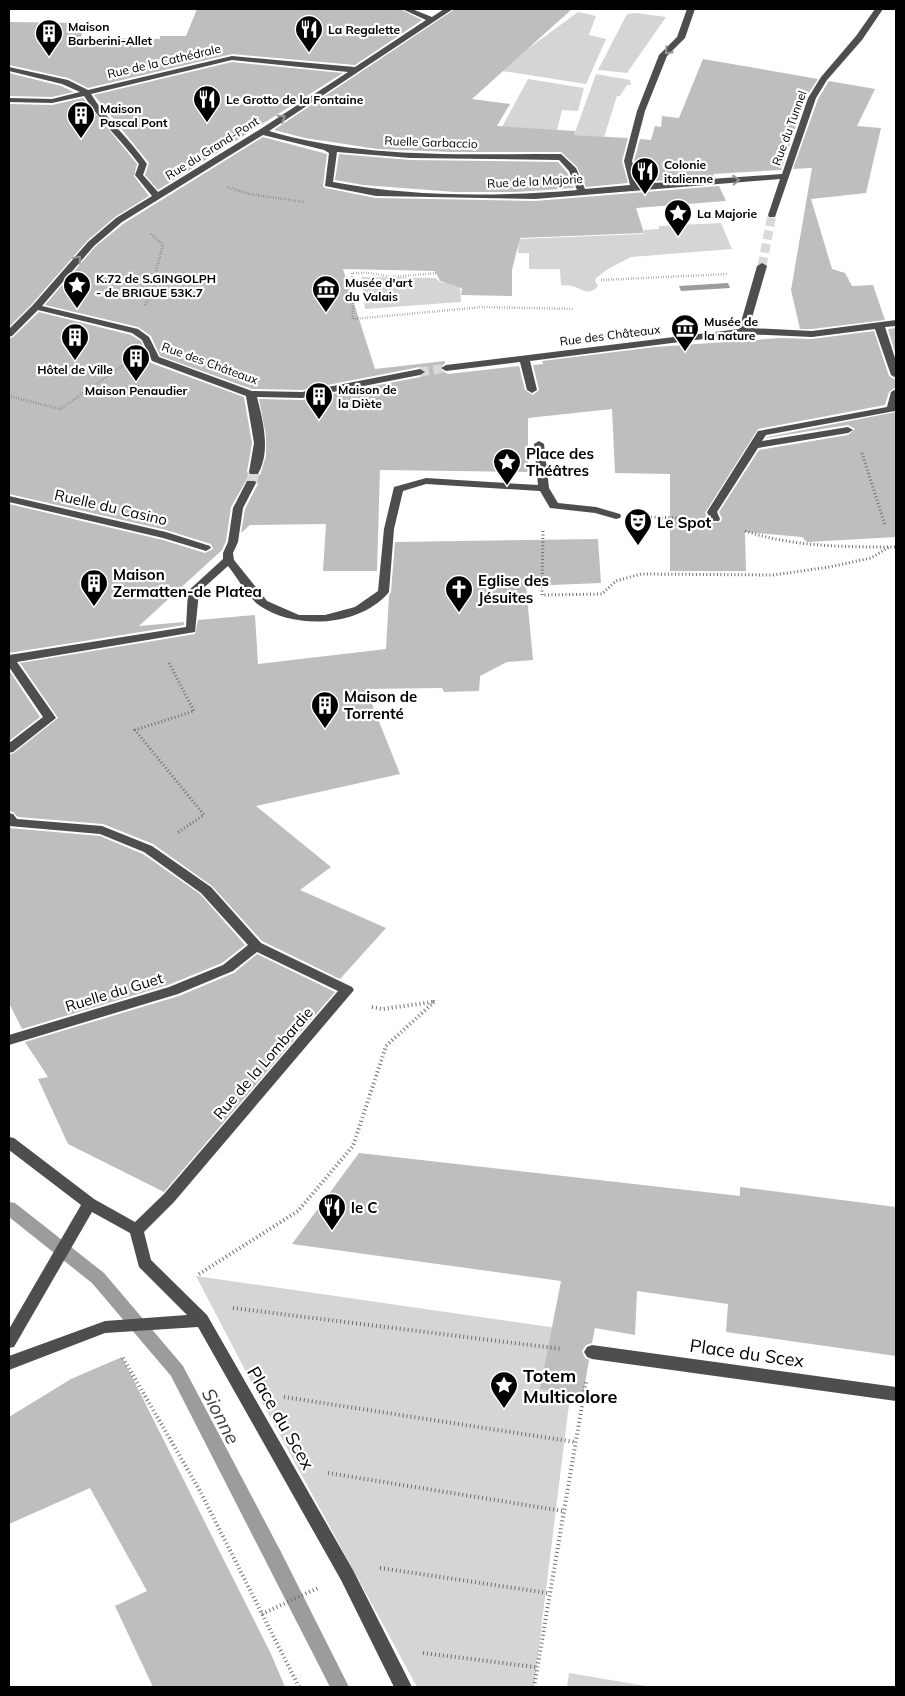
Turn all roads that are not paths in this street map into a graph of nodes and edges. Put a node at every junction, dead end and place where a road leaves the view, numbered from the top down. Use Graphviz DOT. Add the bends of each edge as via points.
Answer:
graph roads {
  1 [pos="406,9"];
  2 [pos="449,9"];
  3 [pos="691,9"];
  4 [pos="879,9"];
  5 [pos="432,20"];
  6 [pos="9,69"];
  7 [pos="356,70"];
  8 [pos="85,91"];
  9 [pos="9,100"];
  10 [pos="262,132"];
  11 [pos="327,148"];
  12 [pos="785,176"];
  13 [pos="635,186"];
  14 [pos="582,191"];
  15 [pos="157,196"];
  16 [pos="772,215"];
  17 [pos="762,266"];
  18 [pos="36,307"];
  19 [pos="896,323"];
  20 [pos="879,325"];
  21 [pos="743,331"];
  22 [pos="10,332"];
  23 [pos="524,358"];
  24 [pos="446,368"];
  25 [pos="420,372"];
  26 [pos="896,375"];
  27 [pos="532,390"];
  28 [pos="896,392"];
  29 [pos="252,394"];
  30 [pos="848,430"];
  31 [pos="539,444"];
  32 [pos="755,444"];
  33 [pos="254,472"];
  34 [pos="251,483"];
  35 [pos="544,488"];
  36 [pos="9,499"];
  37 [pos="616,516"];
  38 [pos="715,519"];
  39 [pos="228,556"];
  40 [pos="9,659"];
  41 [pos="9,749"];
  42 [pos="9,818"];
  43 [pos="256,946"];
  44 [pos="9,1040"];
  45 [pos="9,1142"];
  46 [pos="89,1203"];
  47 [pos="136,1230"];
  48 [pos="202,1320"];
  49 [pos="9,1342"];
  50 [pos="592,1352"];
  51 [pos="9,1363"];
  52 [pos="896,1394"];
  53 [pos="403,1687"];
  1 -- 5 [label="street"];
  2 -- 5 [label="street, Rue du Grand-Pont"];
  3 -- 13 [label="street, one-way" via="681,38 663,55 641,111 628,160"];
  4 -- 12 [label="street, Rue du Tunnel" via="812,98"];
  5 -- 7 [label="street, Rue du Grand-Pont"];
  6 -- 8 [label="street" via="65,82"];
  7 -- 8 [label="street, Rue de la Cathédrale" via="232,58"];
  10 -- 7 [label="street, Rue du Grand-Pont, one-way"];
  8 -- 9 [label="street, Rue de la Cathédrale" via="52,101"];
  8 -- 15 [label="street" via="101,116 127,142 142,164 139,174"];
  10 -- 11 [label="street, Ruelle Garbaccio"];
  10 -- 15 [label="street, Rue du Grand-Pont"];
  11 -- 14 [label="street, Ruelle Garbaccio" via="404,155 561,157 573,170"];
  11 -- 14 [label="street, Rue de la Majorie" via="333,152 328,184 376,193 535,196"];
  13 -- 12 [label="street, Rue de la Majorie, one-way"];
  12 -- 16 [label="street, Rue du Tunnel"];
  13 -- 14 [label="street, Rue de la Majorie"];
  18 -- 15 [label="street, Rue du Grand-Pont, one-way" via="91,244 118,220"];
  17 -- 21 [label="street"];
  18 -- 22 [label="street, Rue du Grand-Pont"];
  18 -- 29 [label="street, Rue des Châteaux" via="135,331 146,339 155,360"];
  19 -- 20 [label="street, Rue des Châteaux"];
  20 -- 21 [label="street, Rue des Châteaux" via="812,334"];
  20 -- 26 [label="street"];
  21 -- 23 [label="street, Rue des Châteaux"];
  23 -- 24 [label="street, Rue des Châteaux"];
  23 -- 27 [label="street"];
  25 -- 29 [label="street, Rue des Châteaux" via="302,395"];
  28 -- 32 [label="street" via="891,409 762,432"];
  29 -- 33 [label="street" via="259,461"];
  30 -- 32 [label="street"];
  31 -- 35 [label="street"];
  32 -- 38 [label="street" via="712,512"];
  34 -- 39 [label="street" via="238,508"];
  35 -- 37 [label="street" via="554,506 596,510"];
  35 -- 39 [label="street" via="426,480 398,489 383,592 359,609 326,619 297,618 263,603"];
  36 -- 39 [label="street, Ruelle du Casino" via="166,535"];
  39 -- 40 [label="street" via="194,591 191,630"];
  40 -- 41 [label="street" via="50,718"];
  42 -- 43 [label="street, Rue de la Lombardie" via="13,823 102,830 148,849 206,890"];
  43 -- 44 [label="street, Ruelle du Guet" via="228,968 173,991"];
  43 -- 47 [label="street, Rue de la Lombardie" via="347,990 169,1198"];
  45 -- 46 [label="street"];
  46 -- 47 [label="street"];
  46 -- 49 [label="street"];
  47 -- 48 [label="street, Place du Scex" via="144,1263"];
  48 -- 51 [label="street" via="105,1327"];
  48 -- 53 [label="street, Place du Scex" via="347,1575"];
  50 -- 52 [label="street, Place du Scex"];
}
